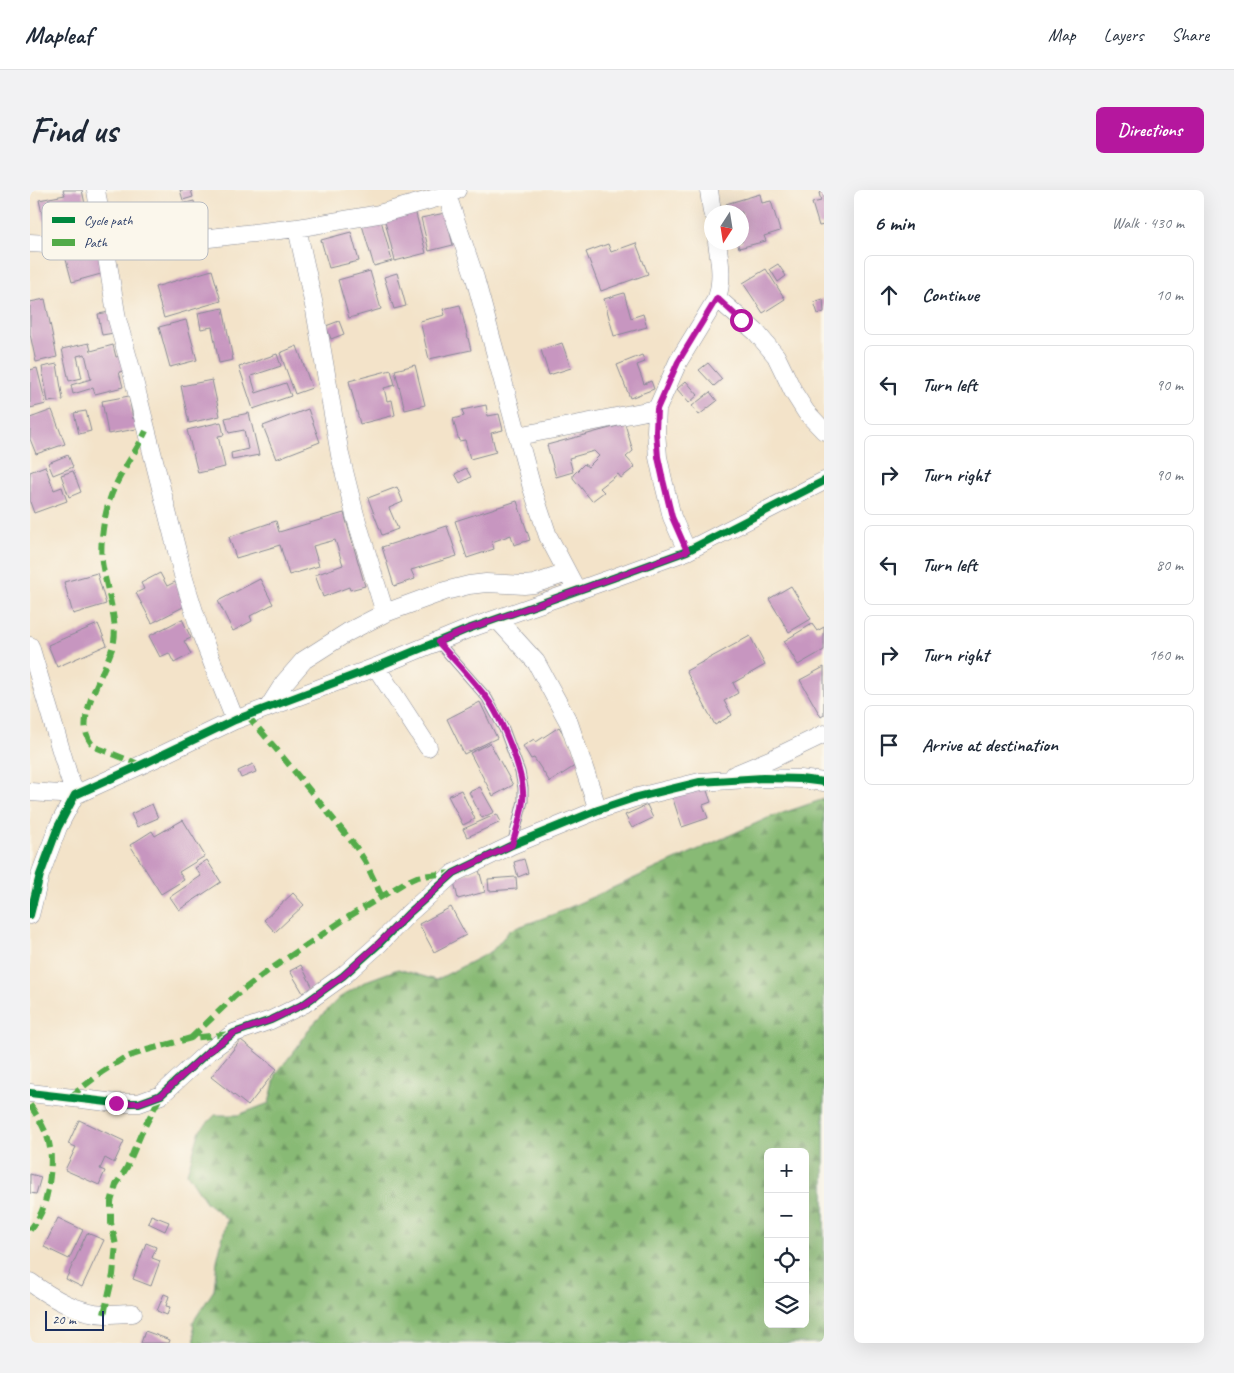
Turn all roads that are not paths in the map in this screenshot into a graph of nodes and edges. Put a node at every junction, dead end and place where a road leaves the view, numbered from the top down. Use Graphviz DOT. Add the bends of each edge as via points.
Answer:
graph roads {
  1 [pos="708,190"];
  2 [pos="452,192"];
  3 [pos="711,205"];
  4 [pos="297,228"];
  5 [pos="208,235"];
  6 [pos="718,250"];
  7 [pos="107,260"];
  8 [pos="717,298"];
  9 [pos="657,409"];
  10 [pos="824,431"];
  11 [pos="518,436"];
  12 [pos="824,481"];
  13 [pos="687,551"];
  14 [pos="567,573"];
  15 [pos="577,591"];
  16 [pos="385,613"];
  17 [pos="498,619"];
  18 [pos="438,642"];
  19 [pos="30,646"];
  20 [pos="376,667"];
  21 [pos="268,708"];
  22 [pos="235,720"];
  23 [pos="824,734"];
  24 [pos="428,747"];
  25 [pos="722,780"];
  26 [pos="824,782"];
  27 [pos="30,792"];
  28 [pos="75,795"];
  29 [pos="598,810"];
  30 [pos="512,845"];
  31 [pos="30,915"];
  32 [pos="30,1093"];
  33 [pos="30,1282"];
  34 [pos="133,1313"];
  1 -- 3 [label="street"];
  2 -- 4 [label="street" via="379,214"];
  2 -- 11 [label="street"];
  4 -- 5 [label="street"];
  4 -- 16 [label="street" via="340,455"];
  6 -- 8 [label="street" via="721,287"];
  7 -- 22 [label="street" via="117,319 184,579 201,634"];
  8 -- 9 [label="street" via="678,362"];
  8 -- 10 [label="street" via="756,332 776,356 794,394"];
  9 -- 11 [label="street"];
  9 -- 13 [label="street" via="658,457 672,517"];
  11 -- 14 [label="street" via="548,536"];
  12 -- 13 [label="street"];
  13 -- 15 [label="street"];
  14 -- 15 [label="street"];
  14 -- 16 [label="street" via="534,584 469,585"];
  15 -- 17 [label="street"];
  16 -- 21 [label="street" via="304,660 284,682"];
  17 -- 18 [label="street"];
  17 -- 29 [label="street" via="536,662 569,723"];
  18 -- 20 [label="street"];
  18 -- 30 [label="lane" via="487,698 504,729 520,772 523,801"];
  19 -- 28 [label="street"];
  20 -- 21 [label="street"];
  20 -- 24 [label="street"];
  21 -- 22 [label="street"];
  22 -- 28 [label="street"];
  23 -- 25 [label="street"];
  25 -- 26 [label="street" via="763,778"];
  25 -- 29 [label="street" via="662,791"];
  27 -- 28 [label="street"];
  28 -- 31 [label="street" via="58,827"];
  29 -- 30 [label="street"];
  30 -- 32 [label="street" via="454,873 343,976 304,1004 234,1033 161,1095 139,1103 116,1103"];
  33 -- 34 [label="street" via="64,1304 85,1311"];
}
